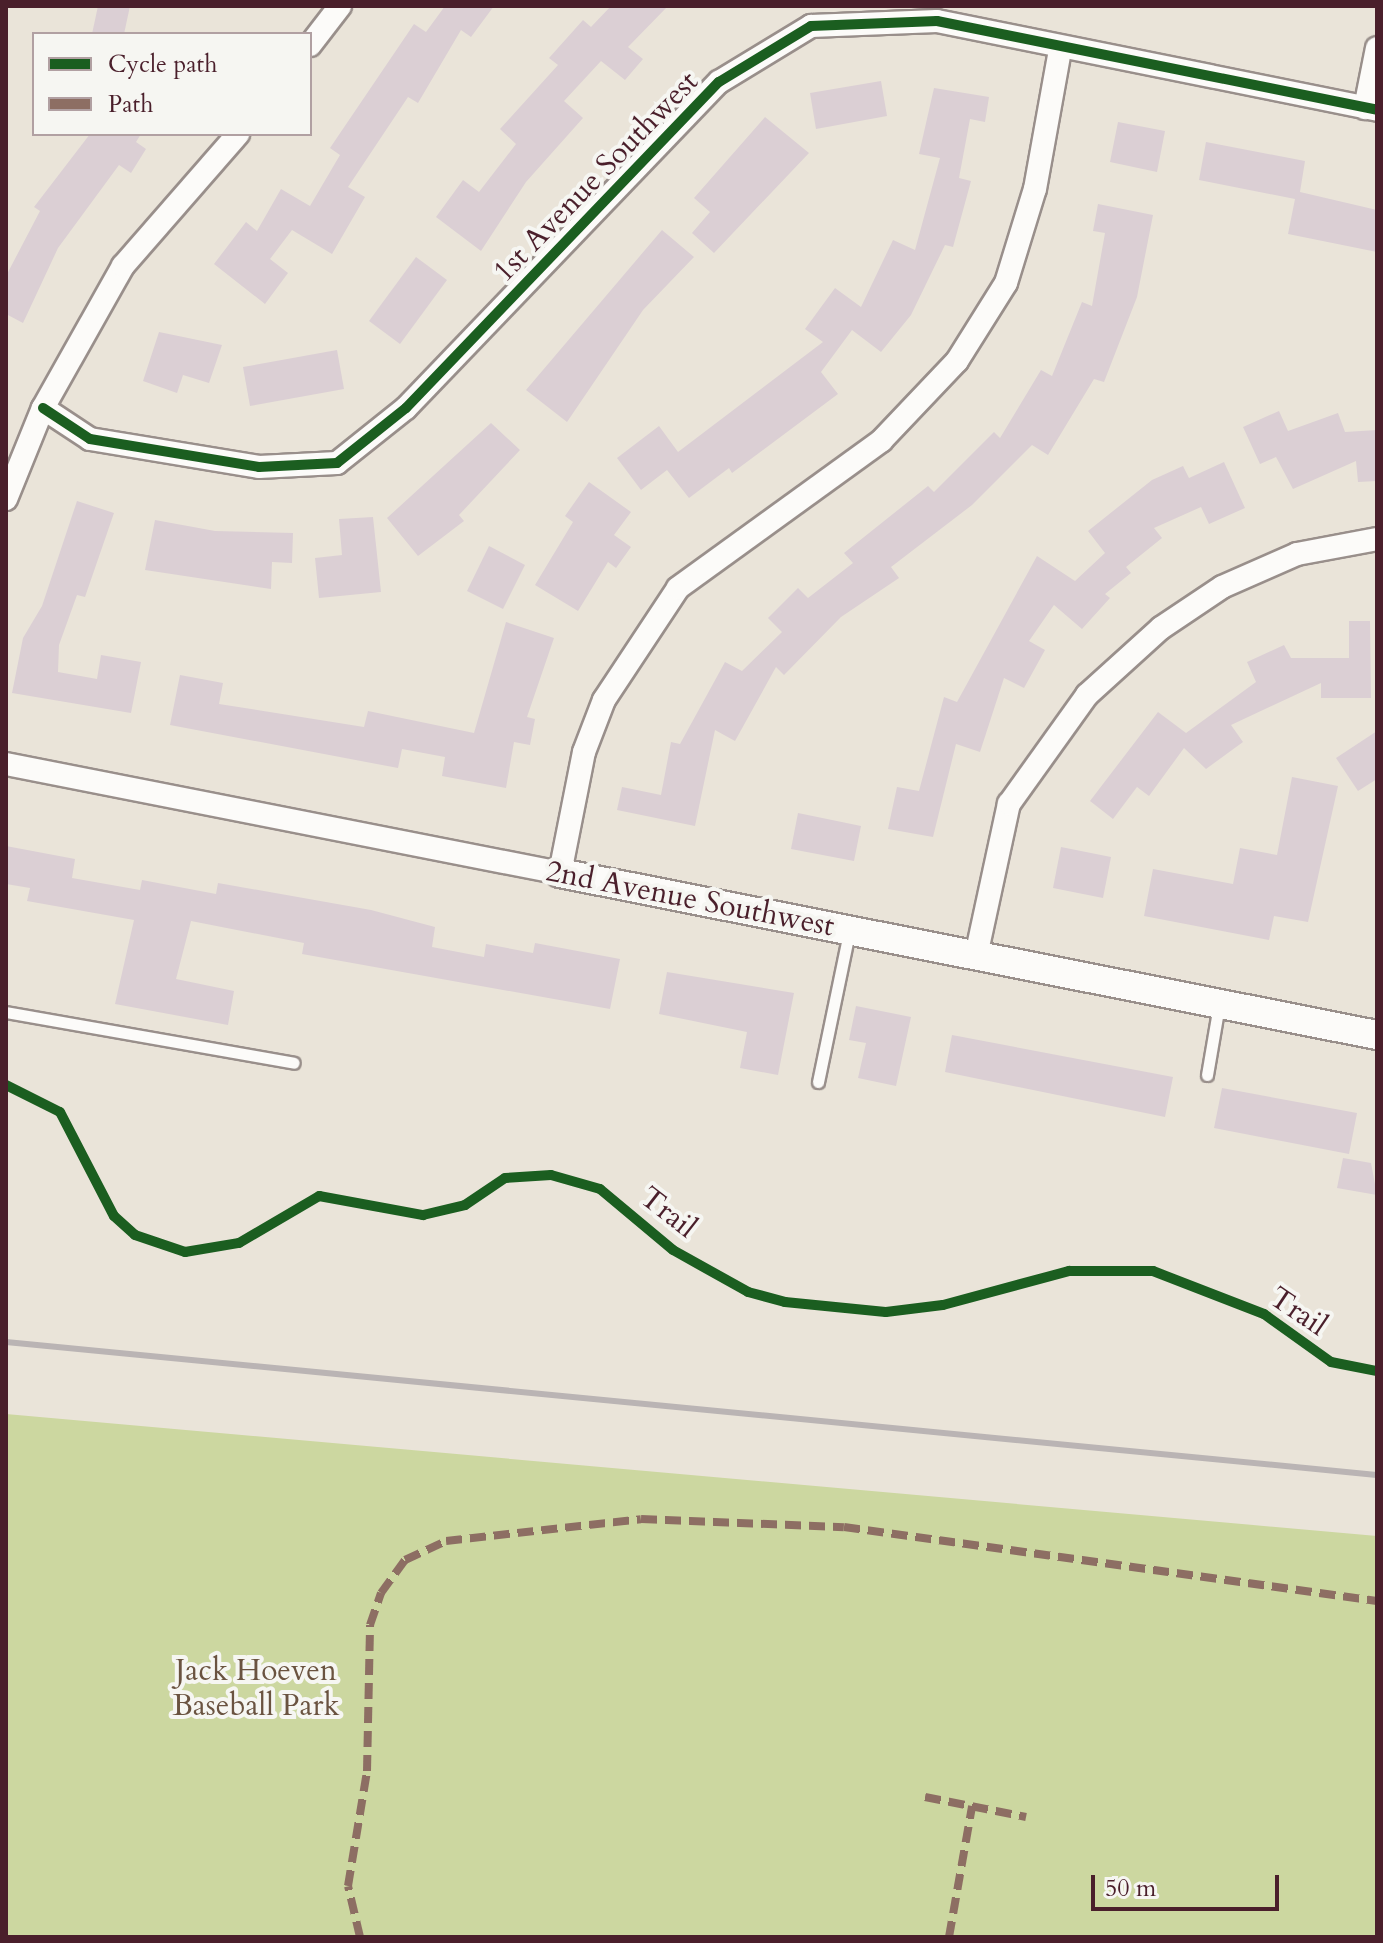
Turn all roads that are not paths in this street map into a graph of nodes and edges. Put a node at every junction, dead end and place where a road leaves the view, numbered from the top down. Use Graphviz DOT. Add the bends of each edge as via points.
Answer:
graph roads {
  1 [pos="340,6"];
  2 [pos="312,42"];
  3 [pos="1377,48"];
  4 [pos="1060,50"];
  5 [pos="1371,109"];
  6 [pos="236,136"];
  7 [pos="43,408"];
  8 [pos="6,499"];
  9 [pos="1377,539"];
  10 [pos="6,764"];
  11 [pos="560,873"];
  12 [pos="849,932"];
  13 [pos="976,956"];
  14 [pos="1219,1004"];
  15 [pos="6,1012"];
  16 [pos="1376,1030"];
  17 [pos="294,1063"];
  18 [pos="1207,1075"];
  19 [pos="818,1082"];
  1 -- 2 [label="street"];
  3 -- 5 [label="street"];
  4 -- 5 [label="street, 1st Avenue Southwest"];
  4 -- 7 [label="street, 1st Avenue Southwest" via="937,21 811,26 719,82 406,408 337,463 259,467 90,439"];
  4 -- 11 [label="street" via="1035,189 1006,283 957,361 881,441 678,588 604,700 584,752"];
  6 -- 7 [label="street" via="123,266"];
  7 -- 8 [label="street"];
  9 -- 13 [label="street" via="1297,554 1222,587 1161,628 1087,695 1009,804"];
  10 -- 11 [label="street, 2nd Avenue Southwest"];
  11 -- 12 [label="street, 2nd Avenue Southwest"];
  12 -- 13 [label="street, 2nd Avenue Southwest"];
  12 -- 19 [label="lane"];
  13 -- 14 [label="street, 2nd Avenue Southwest"];
  14 -- 16 [label="street, 2nd Avenue Southwest"];
  14 -- 18 [label="lane"];
  15 -- 17 [label="lane"];
}
